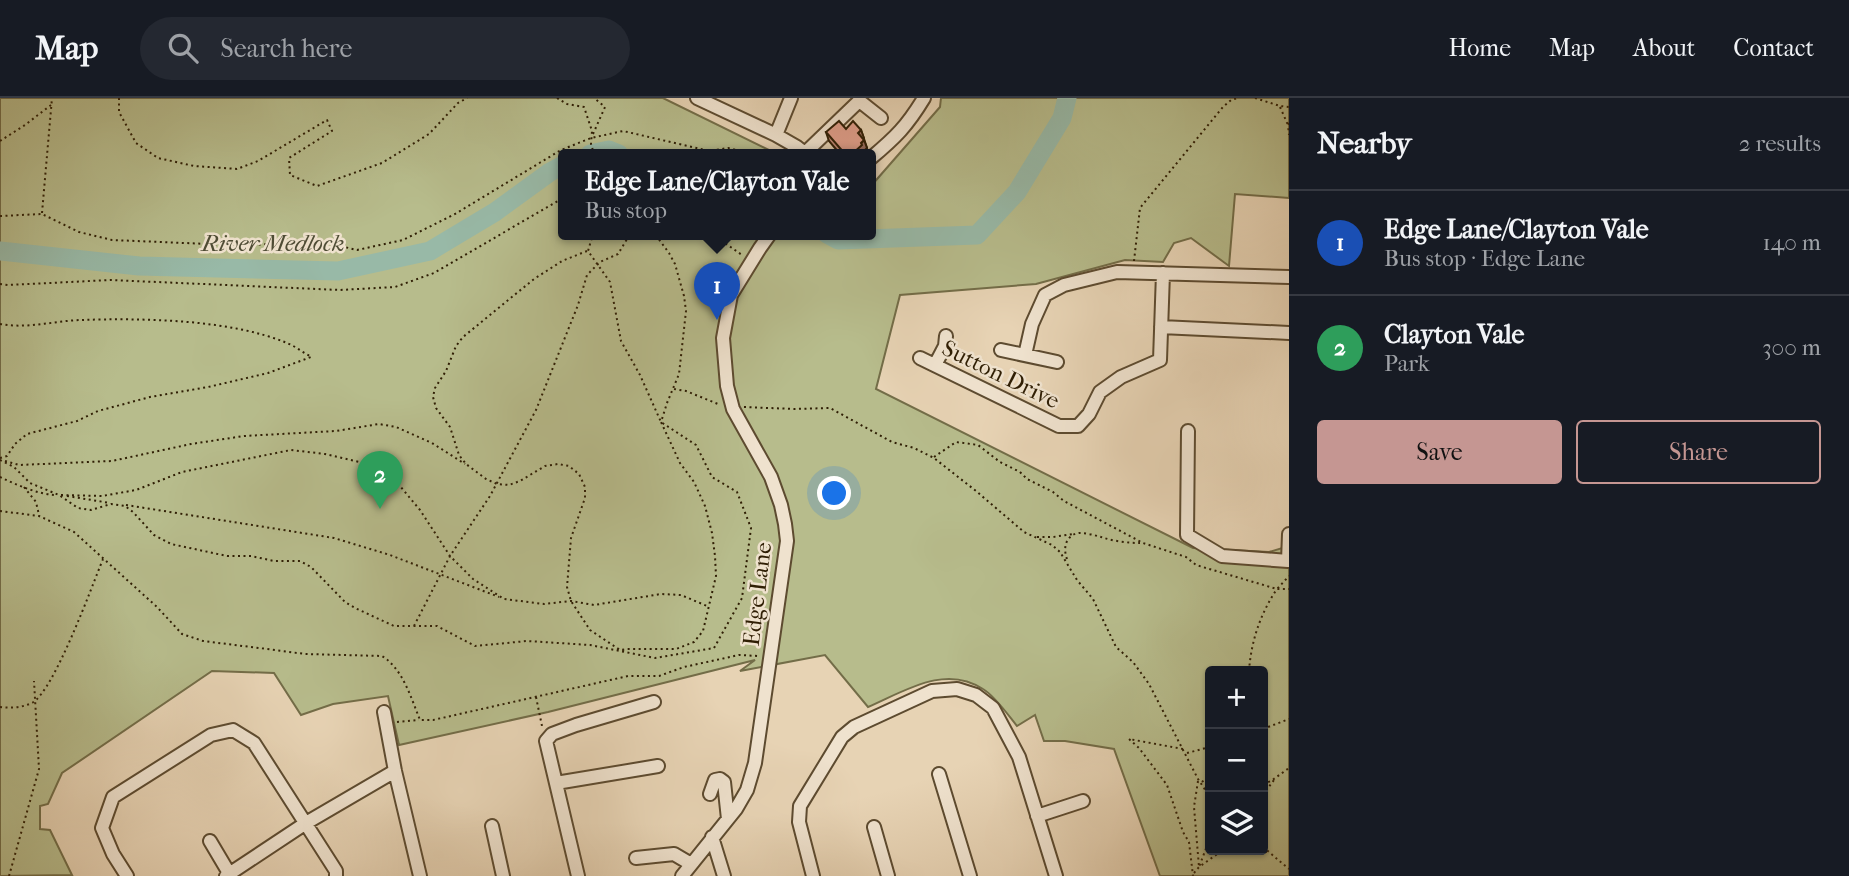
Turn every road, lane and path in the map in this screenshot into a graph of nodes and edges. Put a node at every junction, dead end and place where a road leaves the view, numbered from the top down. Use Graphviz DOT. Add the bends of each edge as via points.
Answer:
graph roads {
  1 [pos="54,98"];
  2 [pos="119,98"];
  3 [pos="467,98"];
  4 [pos="557,98"];
  5 [pos="594,98"];
  6 [pos="697,98"];
  7 [pos="791,98"];
  8 [pos="924,98"];
  9 [pos="1238,98"];
  10 [pos="1255,98"];
  11 [pos="52,103"];
  12 [pos="1280,106"];
  13 [pos="1289,107"];
  14 [pos="881,118"];
  15 [pos="1288,124"];
  16 [pos="776,135"];
  17 [pos="1289,135"];
  18 [pos="592,138"];
  19 [pos="0,141"];
  20 [pos="564,149"];
  21 [pos="592,149"];
  22 [pos="700,149"];
  23 [pos="800,149"];
  24 [pos="809,149"];
  25 [pos="558,152"];
  26 [pos="876,154"];
  27 [pos="558,201"];
  28 [pos="42,214"];
  29 [pos="0,216"];
  30 [pos="591,240"];
  31 [pos="626,240"];
  32 [pos="659,240"];
  33 [pos="720,240"];
  34 [pos="766,240"];
  35 [pos="588,251"];
  36 [pos="751,262"];
  37 [pos="597,265"];
  38 [pos="1133,272"];
  39 [pos="1163,273"];
  40 [pos="1289,276"];
  41 [pos="0,284"];
  42 [pos="0,324"];
  43 [pos="1161,327"];
  44 [pos="1289,333"];
  45 [pos="946,336"];
  46 [pos="1001,350"];
  47 [pos="1025,355"];
  48 [pos="920,358"];
  49 [pos="1057,362"];
  50 [pos="935,365"];
  51 [pos="673,388"];
  52 [pos="733,409"];
  53 [pos="661,422"];
  54 [pos="1188,431"];
  55 [pos="934,458"];
  56 [pos="0,459"];
  57 [pos="478,473"];
  58 [pos="0,477"];
  59 [pos="497,484"];
  60 [pos="24,487"];
  61 [pos="59,495"];
  62 [pos="0,511"];
  63 [pos="39,516"];
  64 [pos="1074,534"];
  65 [pos="1289,534"];
  66 [pos="1034,536"];
  67 [pos="1143,543"];
  68 [pos="450,556"];
  69 [pos="103,559"];
  70 [pos="1288,561"];
  71 [pos="1068,564"];
  72 [pos="441,574"];
  73 [pos="1289,576"];
  74 [pos="1277,589"];
  75 [pos="1289,589"];
  76 [pos="504,599"];
  77 [pos="571,601"];
  78 [pos="709,607"];
  79 [pos="414,626"];
  80 [pos="620,650"];
  81 [pos="770,656"];
  82 [pos="1249,666"];
  83 [pos="34,681"];
  84 [pos="535,696"];
  85 [pos="35,701"];
  86 [pos="654,702"];
  87 [pos="0,707"];
  88 [pos="386,719"];
  89 [pos="1289,719"];
  90 [pos="420,720"];
  91 [pos="1268,727"];
  92 [pos="546,741"];
  93 [pos="1205,748"];
  94 [pos="1185,751"];
  95 [pos="659,765"];
  96 [pos="1289,768"];
  97 [pos="395,771"];
  98 [pos="939,774"];
  99 [pos="1275,778"];
  100 [pos="1198,779"];
  101 [pos="1205,779"];
  102 [pos="1268,782"];
  103 [pos="556,783"];
  104 [pos="1201,783"];
  105 [pos="1207,792"];
  106 [pos="1265,792"];
  107 [pos="710,794"];
  108 [pos="1083,801"];
  109 [pos="1037,816"];
  110 [pos="728,818"];
  111 [pos="306,823"];
  112 [pos="492,826"];
  113 [pos="874,827"];
  114 [pos="712,837"];
  115 [pos="210,841"];
  116 [pos="1205,851"];
  117 [pos="1268,852"];
  118 [pos="1216,855"];
  119 [pos="636,858"];
  120 [pos="691,864"];
  121 [pos="1199,867"];
  122 [pos="1289,869"];
  123 [pos="228,875"];
  124 [pos="965,875"];
  125 [pos="9,876"];
  126 [pos="127,876"];
  127 [pos="336,876"];
  128 [pos="420,876"];
  129 [pos="503,876"];
  130 [pos="578,876"];
  131 [pos="682,876"];
  132 [pos="724,876"];
  133 [pos="814,876"];
  134 [pos="888,876"];
  135 [pos="1056,876"];
  136 [pos="1193,876"];
  1 -- 11 [label="path"];
  2 -- 3 [label="path" via="118,112 136,143 158,158 194,166 237,169 327,120 332,131 289,158 290,176 317,186 382,163 429,134"];
  4 -- 18 [label="path" via="584,107"];
  5 -- 18 [label="path" via="606,107"];
  6 -- 16 [label="street"];
  7 -- 16 [label="street"];
  8 -- 26 [label="street" via="909,123"];
  9 -- 38 [label="path" via="1223,107 1140,208"];
  10 -- 12 [label="path"];
  11 -- 19 [label="path"];
  11 -- 28 [label="path"];
  12 -- 13 [label="path"];
  12 -- 15 [label="path"];
  14 -- 24 [label="street" via="857,103"];
  15 -- 17 [label="path"];
  16 -- 23 [label="street"];
  18 -- 20 [label="path"];
  18 -- 21 [label="path"];
  18 -- 22 [label="path" via="623,131"];
  25 -- 28 [label="path" via="402,240 357,250 328,243 112,240 79,232"];
  27 -- 41 [label="path" via="434,273 396,287 340,290 111,280"];
  28 -- 29 [label="path"];
  30 -- 35 [label="path"];
  31 -- 37 [label="path" via="618,254"];
  32 -- 51 [label="path" via="675,264 686,311 679,374"];
  33 -- 36 [label="path"];
  34 -- 36 [label="street, Edge Lane"];
  35 -- 37 [label="path"];
  35 -- 57 [label="path" via="534,279 463,337 435,388 436,408 450,428 459,455"];
  36 -- 52 [label="street, Edge Lane" via="731,295 723,338"];
  37 -- 53 [label="path" via="610,282 621,341"];
  37 -- 59 [label="path" via="587,275 536,410"];
  38 -- 39 [label="street"];
  38 -- 47 [label="street" via="1064,285 1045,295"];
  39 -- 40 [label="street"];
  39 -- 43 [label="street, Sutton Drive"];
  42 -- 56 [label="path" via="165,320 220,325 276,339 311,357 268,373 97,411 27,434"];
  43 -- 44 [label="street"];
  43 -- 50 [label="street, Sutton Drive" via="1160,360 1100,392 1078,426 1059,426"];
  45 -- 50 [label="street"];
  46 -- 47 [label="street"];
  47 -- 49 [label="street"];
  48 -- 50 [label="street, Sutton Drive"];
  51 -- 52 [label="path"];
  51 -- 53 [label="path"];
  52 -- 55 [label="path" via="830,408 892,442"];
  52 -- 81 [label="street, Edge Lane" via="771,477 785,524 787,541"];
  53 -- 78 [label="path" via="705,506 716,556"];
  53 -- 80 [label="path" via="696,445 712,477 737,492 751,528 742,598 714,648 655,658"];
  54 -- 70 [label="street" via="1187,535 1222,556"];
  55 -- 66 [label="path" via="1024,533"];
  55 -- 67 [label="path" via="956,442 978,444 1027,479"];
  56 -- 57 [label="path" via="19,465 99,462 244,436 379,424 432,443"];
  56 -- 61 [label="path" via="30,482"];
  57 -- 59 [label="path"];
  58 -- 60 [label="path"];
  59 -- 68 [label="path"];
  59 -- 77 [label="path" via="509,485 558,464 579,474 585,498 571,538 567,587"];
  60 -- 61 [label="path"];
  60 -- 63 [label="path" via="36,502"];
  61 -- 68 [label="path" via="102,496 136,490 182,472 291,450 325,454 385,468"];
  61 -- 72 [label="path" via="334,538"];
  61 -- 79 [label="path" via="78,508 125,506 154,535 171,544 227,556 300,561 355,608 394,626"];
  62 -- 63 [label="path"];
  63 -- 69 [label="path" via="74,532"];
  64 -- 66 [label="path"];
  64 -- 67 [label="path"];
  64 -- 71 [label="path" via="1063,551"];
  65 -- 70 [label="street"];
  66 -- 71 [label="path" via="1052,545"];
  67 -- 74 [label="path" via="1186,557 1196,565"];
  68 -- 72 [label="path"];
  68 -- 76 [label="path" via="473,579"];
  69 -- 85 [label="path" via="60,662"];
  69 -- 90 [label="path" via="183,634 203,641 328,655 382,656 407,686"];
  71 -- 94 [label="path" via="1093,599 1116,647 1149,684"];
  72 -- 76 [label="path"];
  72 -- 79 [label="path"];
  73 -- 74 [label="path"];
  74 -- 75 [label="path"];
  74 -- 82 [label="path" via="1256,631"];
  76 -- 77 [label="path" via="544,604"];
  77 -- 78 [label="path" via="594,605 661,594 681,595"];
  77 -- 80 [label="path" via="590,630"];
  78 -- 80 [label="path" via="704,631 694,642 676,649"];
  79 -- 80 [label="path" via="437,626 475,646 527,641"];
  81 -- 84 [label="path" via="739,655 659,676 628,676"];
  81 -- 110 [label="street, Edge Lane" via="755,763 747,790"];
  83 -- 85 [label="path"];
  84 -- 90 [label="path"];
  84 -- 92 [label="path"];
  85 -- 87 [label="path" via="18,708"];
  85 -- 125 [label="path" via="39,769"];
  86 -- 92 [label="street" via="576,725"];
  88 -- 90 [label="path"];
  88 -- 97 [label="street"];
  89 -- 91 [label="path"];
  92 -- 103 [label="street"];
  93 -- 94 [label="path"];
  94 -- 100 [label="path"];
  94 -- 136 [label="path" via="1129,739 1167,785 1189,842"];
  95 -- 103 [label="street"];
  96 -- 99 [label="path"];
  97 -- 111 [label="street"];
  97 -- 128 [label="street"];
  98 -- 124 [label="street"];
  99 -- 102 [label="path"];
  99 -- 106 [label="path"];
  100 -- 104 [label="path"];
  100 -- 121 [label="path" via="1194,817"];
  101 -- 104 [label="path"];
  103 -- 130 [label="street"];
  104 -- 105 [label="path"];
  107 -- 110 [label="street" via="715,780 724,782"];
  108 -- 109 [label="street"];
  109 -- 133 [label="street" via="1019,757 993,708 976,695 957,689 932,691 842,737 800,806 799,822"];
  109 -- 135 [label="street"];
  110 -- 114 [label="street, Edge Lane"];
  111 -- 123 [label="street"];
  111 -- 126 [label="street" via="254,743 233,730 211,735 113,797 102,828"];
  111 -- 127 [label="street"];
  112 -- 129 [label="street"];
  113 -- 134 [label="street"];
  114 -- 120 [label="street, Edge Lane"];
  114 -- 132 [label="street"];
  115 -- 123 [label="street"];
  116 -- 121 [label="path"];
  117 -- 122 [label="path"];
  118 -- 121 [label="path"];
  119 -- 120 [label="street" via="674,854"];
  120 -- 131 [label="street, Edge Lane"];
  121 -- 136 [label="path"];
}
